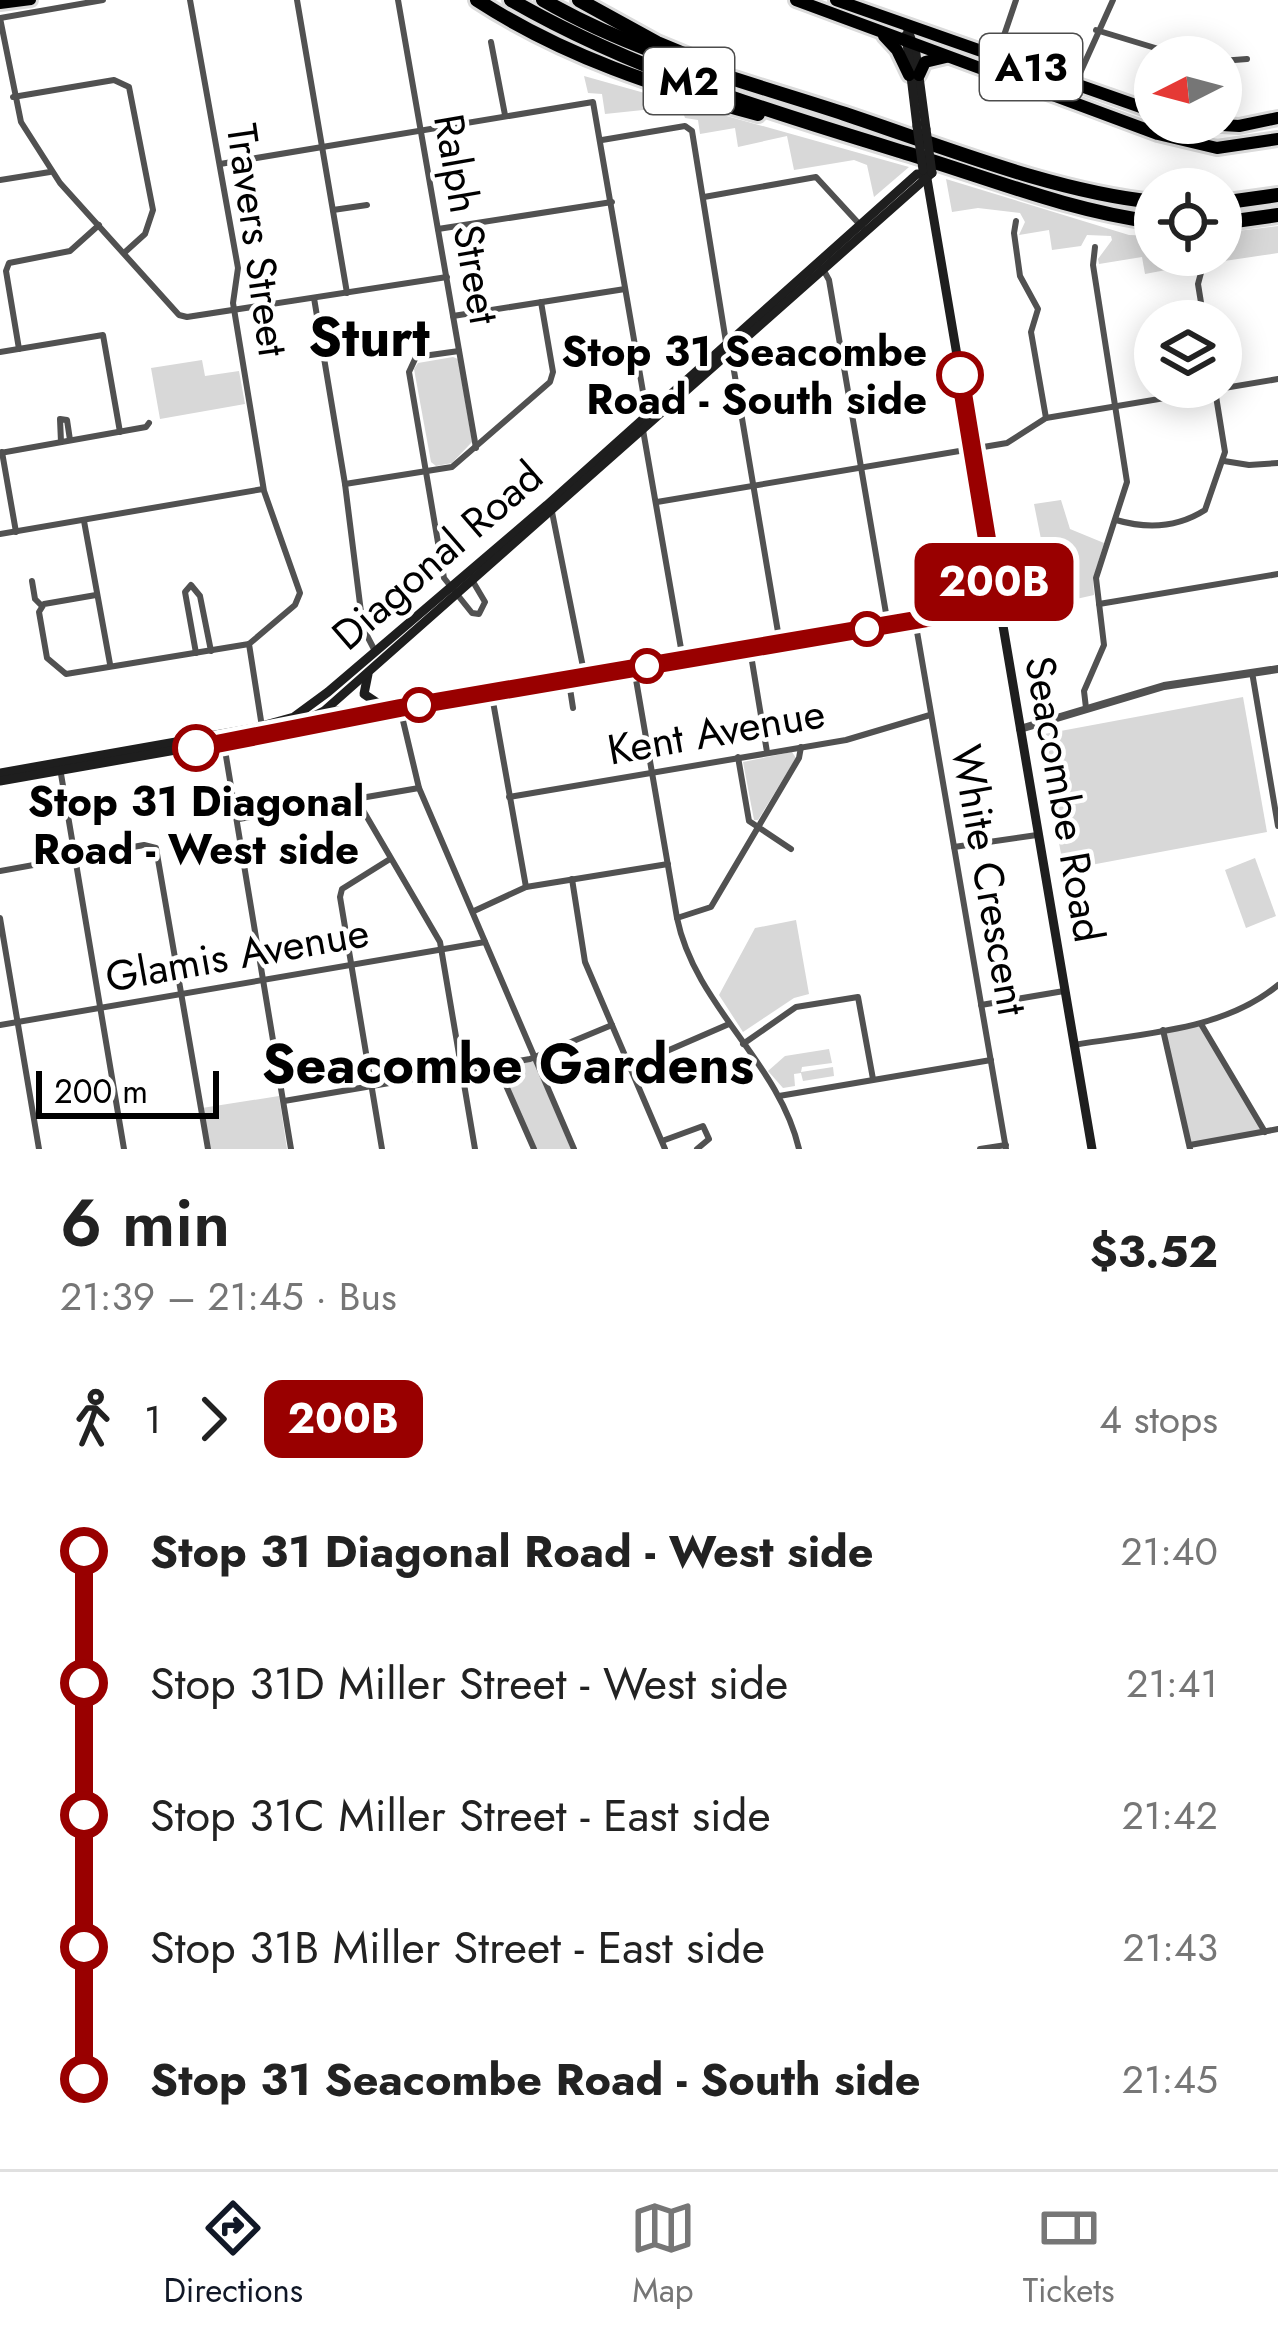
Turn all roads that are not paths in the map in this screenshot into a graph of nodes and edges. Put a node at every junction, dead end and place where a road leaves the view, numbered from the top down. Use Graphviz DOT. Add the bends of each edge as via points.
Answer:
graph roads {
  1 [pos="31,0"];
  2 [pos="103,0"];
  3 [pos="190,0"];
  4 [pos="297,0"];
  5 [pos="398,0"];
  6 [pos="478,0"];
  7 [pos="511,0"];
  8 [pos="543,0"];
  9 [pos="579,0"];
  10 [pos="796,0"];
  11 [pos="836,0"];
  12 [pos="1016,0"];
  13 [pos="1113,0"];
  14 [pos="0,4"];
  15 [pos="0,18"];
  16 [pos="906,24"];
  17 [pos="1096,30"];
  18 [pos="881,32"];
  19 [pos="491,42"];
  20 [pos="909,42"];
  21 [pos="1134,42"];
  22 [pos="997,56"];
  23 [pos="947,57"];
  24 [pos="1242,59"];
  25 [pos="1247,59"];
  26 [pos="914,75"];
  27 [pos="1076,82"];
  28 [pos="786,94"];
  29 [pos="13,97"];
  30 [pos="1070,100"];
  31 [pos="1134,104"];
  32 [pos="505,115"];
  33 [pos="1278,118"];
  34 [pos="1242,125"];
  35 [pos="422,128"];
  36 [pos="1278,139"];
  37 [pos="602,140"];
  38 [pos="874,145"];
  39 [pos="322,146"];
  40 [pos="220,164"];
  41 [pos="51,171"];
  42 [pos="928,173"];
  43 [pos="0,180"];
  44 [pos="1278,194"];
  45 [pos="704,196"];
  46 [pos="1134,199"];
  47 [pos="1242,199"];
  48 [pos="612,202"];
  49 [pos="367,205"];
  50 [pos="333,210"];
  51 [pos="1278,215"];
  52 [pos="1134,217"];
  53 [pos="1242,220"];
  54 [pos="1016,221"];
  55 [pos="98,225"];
  56 [pos="438,229"];
  57 [pos="864,229"];
  58 [pos="1095,247"];
  59 [pos="124,253"];
  60 [pos="821,268"];
  61 [pos="447,277"];
  62 [pos="625,289"];
  63 [pos="347,293"];
  64 [pos="314,298"];
  65 [pos="541,302"];
  66 [pos="234,310"];
  67 [pos="453,316"];
  68 [pos="19,349"];
  69 [pos="729,349"];
  70 [pos="459,351"];
  71 [pos="0,352"];
  72 [pos="1278,379"];
  73 [pos="1242,384"];
  74 [pos="1134,403"];
  75 [pos="1116,406"];
  76 [pos="1217,408"];
  77 [pos="1046,418"];
  78 [pos="647,422"];
  79 [pos="149,423"];
  80 [pos="120,432"];
  81 [pos="476,448"];
  82 [pos="973,448"];
  83 [pos="1,452"];
  84 [pos="1223,461"];
  85 [pos="1278,463"];
  86 [pos="862,467"];
  87 [pos="427,472"];
  88 [pos="345,484"];
  89 [pos="753,486"];
  90 [pos="264,489"];
  91 [pos="657,502"];
  92 [pos="549,508"];
  93 [pos="84,520"];
  94 [pos="1116,520"];
  95 [pos="16,532"];
  96 [pos="0,534"];
  97 [pos="1278,574"];
  98 [pos="472,580"];
  99 [pos="32,581"];
  100 [pos="454,591"];
  101 [pos="96,595"];
  102 [pos="1099,604"];
  103 [pos="41,605"];
  104 [pos="998,606"];
  105 [pos="915,620"];
  106 [pos="888,625"];
  107 [pos="249,644"];
  108 [pos="780,644"];
  109 [pos="750,649"];
  110 [pos="211,651"];
  111 [pos="196,653"];
  112 [pos="379,655"];
  113 [pos="683,660"];
  114 [pos="110,664"];
  115 [pos="634,668"];
  116 [pos="370,669"];
  117 [pos="1278,669"];
  118 [pos="1252,672"];
  119 [pos="585,677"];
  120 [pos="568,680"];
  121 [pos="491,693"];
  122 [pos="382,706"];
  123 [pos="400,708"];
  124 [pos="573,708"];
  125 [pos="1086,708"];
  126 [pos="324,711"];
  127 [pos="931,715"];
  128 [pos="294,717"];
  129 [pos="262,727"];
  130 [pos="1018,730"];
  131 [pos="284,731"];
  132 [pos="223,738"];
  133 [pos="800,747"];
  134 [pos="767,752"];
  135 [pos="738,757"];
  136 [pos="1278,763"];
  137 [pos="1268,765"];
  138 [pos="59,767"];
  139 [pos="652,772"];
  140 [pos="0,777"];
  141 [pos="419,788"];
  142 [pos="509,796"];
  143 [pos="357,800"];
  144 [pos="238,819"];
  145 [pos="1278,826"];
  146 [pos="757,830"];
  147 [pos="1037,835"];
  148 [pos="954,847"];
  149 [pos="791,849"];
  150 [pos="75,857"];
  151 [pos="390,859"];
  152 [pos="668,864"];
  153 [pos="0,871"];
  154 [pos="572,879"];
  155 [pos="526,887"];
  156 [pos="473,911"];
  157 [pos="0,918"];
  158 [pos="677,918"];
  159 [pos="485,942"];
  160 [pos="442,949"];
  161 [pos="351,964"];
  162 [pos="264,980"];
  163 [pos="1278,985"];
  164 [pos="1064,991"];
  165 [pos="182,994"];
  166 [pos="981,1005"];
  167 [pos="101,1009"];
  168 [pos="18,1022"];
  169 [pos="729,1024"];
  170 [pos="1202,1024"];
  171 [pos="0,1025"];
  172 [pos="612,1025"];
  173 [pos="1163,1030"];
  174 [pos="743,1044"];
  175 [pos="1074,1046"];
  176 [pos="534,1058"];
  177 [pos="991,1060"];
  178 [pos="497,1065"];
  179 [pos="630,1066"];
  180 [pos="462,1071"];
  181 [pos="874,1079"];
  182 [pos="372,1086"];
  183 [pos="779,1096"];
  184 [pos="284,1101"];
  185 [pos="1278,1130"];
  186 [pos="1265,1132"];
  187 [pos="663,1145"];
  188 [pos="1006,1147"];
  189 [pos="1190,1147"];
  190 [pos="1088,1148"];
  191 [pos="39,1149"];
  192 [pos="124,1149"];
  193 [pos="208,1149"];
  194 [pos="291,1149"];
  195 [pos="382,1149"];
  196 [pos="475,1149"];
  197 [pos="534,1149"];
  198 [pos="574,1149"];
  199 [pos="697,1149"];
  200 [pos="799,1149"];
  201 [pos="980,1149"];
  1 -- 14 [label="main road"];
  2 -- 15 [label="street"];
  3 -- 40 [label="street, Travers Street"];
  4 -- 39 [label="street"];
  5 -- 35 [label="street, Ralph Street"];
  6 -- 38 [label="highway" via="653,84"];
  7 -- 38 [label="highway, M2" via="636,62"];
  8 -- 28 [label="highway, M2" via="662,57"];
  9 -- 28 [label="highway, M2" via="657,43"];
  10 -- 18 [label="highway, A13"];
  11 -- 16 [label="highway, A13"];
  12 -- 22 [label="street"];
  13 -- 17 [label="street"];
  15 -- 29 [label="street"];
  16 -- 20 [label="main road, Seacombe Road"];
  16 -- 22 [label="highway, A13"];
  17 -- 21 [label="street"];
  17 -- 27 [label="street"];
  18 -- 20 [label="highway, A13"];
  18 -- 26 [label="highway"];
  19 -- 32 [label="street"];
  20 -- 23 [label="highway, A13"];
  20 -- 26 [label="main road, Seacombe Road"];
  22 -- 27 [label="highway, A13"];
  23 -- 26 [label="highway, A13" via="925,62"];
  23 -- 30 [label="highway, A13"];
  24 -- 25 [label="street"];
  26 -- 42 [label="main road, Seacombe Road, bridge"];
  27 -- 30 [label="highway"];
  27 -- 31 [label="highway, A13"];
  28 -- 46 [label="highway, M2"];
  29 -- 41 [label="street"];
  29 -- 59 [label="street" via="114,80 129,87 153,210 145,234"];
  30 -- 36 [label="highway, A13" via="1217,148"];
  32 -- 35 [label="street"];
  32 -- 37 [label="street" via="593,102"];
  33 -- 34 [label="highway"];
  35 -- 39 [label="street"];
  35 -- 56 [label="street, Ralph Street"];
  37 -- 45 [label="street" via="690,128"];
  37 -- 48 [label="street"];
  38 -- 52 [label="highway, M2"];
  39 -- 40 [label="street"];
  39 -- 50 [label="street"];
  40 -- 66 [label="street, Travers Street" via="238,268"];
  41 -- 43 [label="street"];
  41 -- 55 [label="street"];
  42 -- 57 [label="main road, Diagonal Road"];
  42 -- 82 [label="main road, Seacombe Road"];
  44 -- 47 [label="highway"];
  45 -- 57 [label="street" via="815,177"];
  45 -- 69 [label="street"];
  48 -- 56 [label="street"];
  48 -- 62 [label="street"];
  49 -- 50 [label="street"];
  50 -- 63 [label="street"];
  51 -- 53 [label="highway"];
  54 -- 77 [label="street" via="1020,276 1038,309 1031,332"];
  55 -- 59 [label="street"];
  55 -- 68 [label="street" via="70,251 9,263"];
  56 -- 61 [label="street, Ralph Street"];
  57 -- 60 [label="main road, Diagonal Road"];
  58 -- 75 [label="street"];
  59 -- 66 [label="street" via="179,315"];
  60 -- 69 [label="main road, Diagonal Road"];
  60 -- 86 [label="street"];
  61 -- 63 [label="street"];
  61 -- 67 [label="street, Ralph Street"];
  62 -- 65 [label="street"];
  62 -- 78 [label="street"];
  63 -- 64 [label="street"];
  64 -- 66 [label="street"];
  64 -- 88 [label="street"];
  65 -- 67 [label="street"];
  65 -- 81 [label="street" via="553,377"];
  66 -- 90 [label="street, Travers Street"];
  67 -- 70 [label="street, Ralph Street"];
  68 -- 71 [label="street"];
  68 -- 80 [label="street" via="103,335"];
  69 -- 78 [label="main road, Diagonal Road"];
  69 -- 89 [label="street"];
  70 -- 81 [label="street, Ralph Street"];
  70 -- 87 [label="street" via="411,362"];
  72 -- 73 [label="street"];
  74 -- 75 [label="street"];
  75 -- 77 [label="street"];
  75 -- 94 [label="street" via="1127,482"];
  76 -- 84 [label="street"];
  77 -- 82 [label="street" via="1013,440"];
  78 -- 91 [label="street"];
  78 -- 92 [label="main road, Diagonal Road"];
  79 -- 80 [label="street"];
  80 -- 83 [label="street"];
  81 -- 87 [label="street" via="452,467"];
  82 -- 86 [label="street"];
  82 -- 104 [label="main road, Seacombe Road"];
  83 -- 95 [label="street"];
  84 -- 85 [label="street"];
  84 -- 94 [label="street" via="1200,514 1150,527"];
  86 -- 89 [label="street"];
  86 -- 106 [label="street"];
  87 -- 88 [label="street"];
  87 -- 100 [label="street" via="444,578"];
  88 -- 112 [label="street" via="363,628"];
  89 -- 91 [label="street"];
  89 -- 108 [label="street"];
  90 -- 93 [label="street"];
  90 -- 107 [label="street, Travers Street" via="300,593"];
  91 -- 113 [label="street"];
  92 -- 98 [label="main road, Diagonal Road"];
  92 -- 100 [label="main road, Diagonal Road"];
  92 -- 119 [label="street"];
  93 -- 95 [label="street"];
  93 -- 101 [label="street"];
  94 -- 102 [label="street" via="1096,578"];
  95 -- 96 [label="street"];
  97 -- 102 [label="street"];
  98 -- 100 [label="main road, Diagonal Road"];
  98 -- 100 [label="street, Diagonal Road" via="485,602 479,614"];
  99 -- 103 [label="street"];
  100 -- 112 [label="main road, Diagonal Road"];
  101 -- 103 [label="street"];
  101 -- 114 [label="street"];
  102 -- 125 [label="street" via="1104,645 1084,691"];
  103 -- 114 [label="street" via="50,664 74,675"];
  104 -- 105 [label="street"];
  104 -- 130 [label="main road, Seacombe Road"];
  105 -- 106 [label="street"];
  105 -- 127 [label="street, White Crescent"];
  106 -- 108 [label="street"];
  107 -- 110 [label="street"];
  107 -- 129 [label="street"];
  108 -- 109 [label="street"];
  109 -- 113 [label="street"];
  109 -- 134 [label="street"];
  110 -- 111 [label="street"];
  110 -- 111 [label="street" via="191,585 185,592"];
  111 -- 114 [label="street"];
  112 -- 116 [label="main road, Diagonal Road"];
  112 -- 128 [label="main road, Diagonal Road"];
  113 -- 115 [label="street"];
  115 -- 119 [label="street"];
  115 -- 139 [label="street"];
  116 -- 122 [label="main road" via="364,694"];
  116 -- 126 [label="main road, Diagonal Road"];
  117 -- 118 [label="street"];
  118 -- 125 [label="street"];
  118 -- 137 [label="street"];
  119 -- 120 [label="street"];
  120 -- 121 [label="street"];
  120 -- 124 [label="street"];
  121 -- 123 [label="street"];
  121 -- 142 [label="street"];
  122 -- 123 [label="street"];
  122 -- 126 [label="street"];
  123 -- 131 [label="street"];
  123 -- 141 [label="street"];
  125 -- 130 [label="street"];
  126 -- 128 [label="main road"];
  126 -- 131 [label="main road, Diagonal Road"];
  127 -- 133 [label="street, Kent Avenue"];
  127 -- 148 [label="street, White Crescent"];
  128 -- 129 [label="main road, Diagonal Road"];
  129 -- 132 [label="main road, Diagonal Road"];
  130 -- 147 [label="main road, Seacombe Road"];
  131 -- 132 [label="main road, Diagonal Road"];
  132 -- 138 [label="main road, Diagonal Road"];
  132 -- 144 [label="street"];
  133 -- 134 [label="street, Kent Avenue"];
  133 -- 146 [label="street"];
  134 -- 135 [label="street, Kent Avenue"];
  135 -- 139 [label="street, Kent Avenue"];
  135 -- 146 [label="street"];
  136 -- 137 [label="street"];
  137 -- 145 [label="street"];
  138 -- 140 [label="main road, Diagonal Road"];
  138 -- 150 [label="street"];
  139 -- 142 [label="street, Kent Avenue"];
  139 -- 152 [label="street"];
  141 -- 143 [label="street"];
  141 -- 156 [label="street"];
  142 -- 155 [label="street"];
  143 -- 144 [label="street"];
  143 -- 151 [label="street"];
  144 -- 162 [label="street"];
  146 -- 149 [label="street"];
  146 -- 158 [label="street" via="711,907"];
  147 -- 148 [label="street"];
  147 -- 164 [label="main road, Seacombe Road"];
  148 -- 166 [label="street, White Crescent"];
  150 -- 153 [label="street"];
  150 -- 165 [label="street" via="156,848"];
  150 -- 167 [label="street"];
  151 -- 160 [label="street"];
  151 -- 161 [label="street" via="342,890"];
  152 -- 154 [label="street"];
  152 -- 158 [label="street"];
  154 -- 155 [label="street"];
  154 -- 172 [label="street" via="585,962"];
  155 -- 156 [label="street"];
  156 -- 159 [label="street"];
  157 -- 168 [label="street"];
  158 -- 169 [label="street" via="694,969"];
  159 -- 160 [label="street, Glamis Avenue"];
  159 -- 176 [label="street"];
  160 -- 161 [label="street, Glamis Avenue"];
  160 -- 180 [label="street"];
  161 -- 162 [label="street, Glamis Avenue"];
  161 -- 182 [label="street"];
  162 -- 165 [label="street, Glamis Avenue"];
  162 -- 184 [label="street"];
  163 -- 170 [label="street"];
  164 -- 166 [label="street"];
  164 -- 175 [label="main road, Seacombe Road"];
  165 -- 167 [label="street, Glamis Avenue"];
  165 -- 193 [label="street"];
  166 -- 177 [label="street, White Crescent"];
  167 -- 168 [label="street, Glamis Avenue"];
  167 -- 192 [label="street"];
  168 -- 171 [label="street, Glamis Avenue"];
  168 -- 191 [label="street"];
  169 -- 174 [label="street"];
  169 -- 179 [label="street"];
  170 -- 173 [label="street"];
  170 -- 186 [label="street"];
  172 -- 176 [label="street"];
  172 -- 179 [label="street"];
  173 -- 175 [label="street"];
  173 -- 189 [label="street"];
  174 -- 181 [label="street" via="796,1007 855,996"];
  174 -- 183 [label="street"];
  175 -- 190 [label="main road, Seacombe Road"];
  176 -- 178 [label="street"];
  176 -- 198 [label="street"];
  177 -- 181 [label="street"];
  177 -- 188 [label="street, White Crescent"];
  178 -- 180 [label="street"];
  178 -- 197 [label="street"];
  179 -- 187 [label="street"];
  180 -- 182 [label="street"];
  180 -- 196 [label="street"];
  181 -- 183 [label="street"];
  182 -- 184 [label="street"];
  182 -- 195 [label="street"];
  183 -- 200 [label="street"];
  184 -- 194 [label="street"];
  185 -- 186 [label="street"];
  186 -- 189 [label="street"];
  187 -- 199 [label="street" via="703,1126 709,1139"];
  188 -- 201 [label="street"];
}
